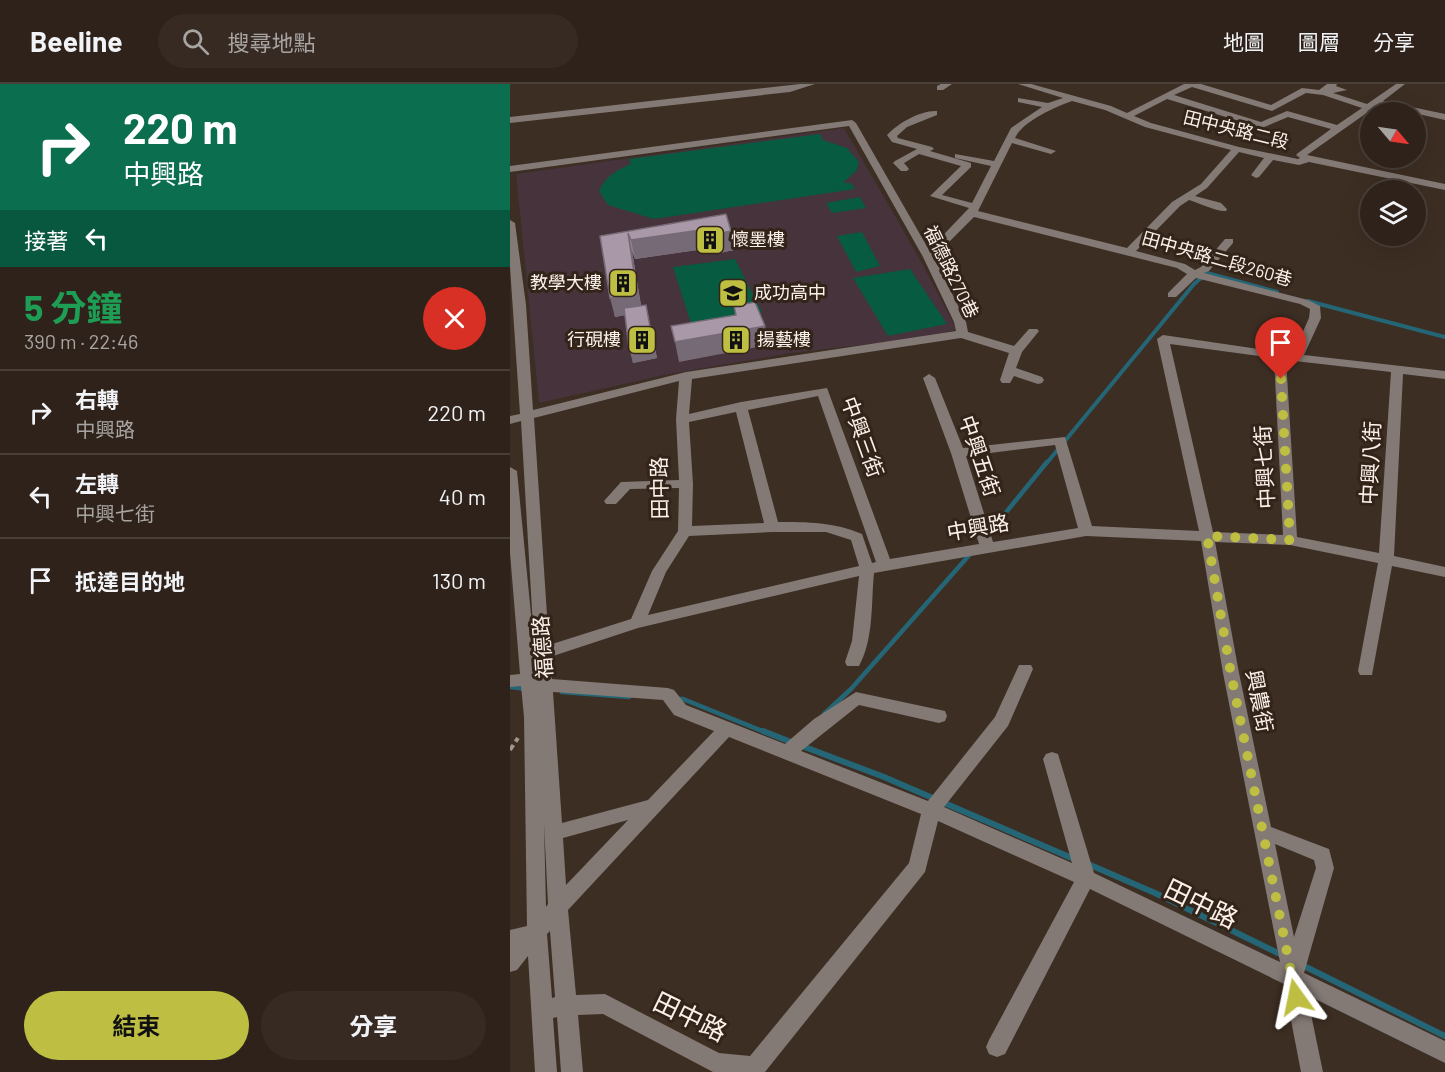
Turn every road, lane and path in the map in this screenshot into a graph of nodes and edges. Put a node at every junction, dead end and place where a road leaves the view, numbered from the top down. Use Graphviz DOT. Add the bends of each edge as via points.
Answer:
graph roads {
  1 [pos="1022,84"];
  2 [pos="1191,84"];
  3 [pos="1333,84"];
  4 [pos="1401,84"];
  5 [pos="806,85"];
  6 [pos="1343,90"];
  7 [pos="1167,96"];
  8 [pos="1071,98"];
  9 [pos="1021,100"];
  10 [pos="1378,102"];
  11 [pos="1360,104"];
  12 [pos="1049,106"];
  13 [pos="1360,112"];
  14 [pos="934,113"];
  15 [pos="1426,113"];
  16 [pos="1129,115"];
  17 [pos="1445,117"];
  18 [pos="510,120"];
  19 [pos="1337,128"];
  20 [pos="1008,140"];
  21 [pos="1237,149"];
  22 [pos="1051,151"];
  23 [pos="1270,157"];
  24 [pos="1308,159"];
  25 [pos="998,165"];
  26 [pos="510,169"];
  27 [pos="904,169"];
  28 [pos="1256,175"];
  29 [pos="1445,187"];
  30 [pos="1188,197"];
  31 [pos="1222,209"];
  32 [pos="974,210"];
  33 [pos="510,223"];
  34 [pos="1229,241"];
  35 [pos="1129,252"];
  36 [pos="928,257"];
  37 [pos="1194,274"];
  38 [pos="1172,295"];
  39 [pos="515,306"];
  40 [pos="1033,331"];
  41 [pos="962,334"];
  42 [pos="1016,351"];
  43 [pos="1280,356"];
  44 [pos="1297,358"];
  45 [pos="1397,370"];
  46 [pos="1445,375"];
  47 [pos="686,376"];
  48 [pos="929,378"];
  49 [pos="1038,380"];
  50 [pos="741,406"];
  51 [pos="525,416"];
  52 [pos="682,419"];
  53 [pos="510,420"];
  54 [pos="958,453"];
  55 [pos="510,471"];
  56 [pos="686,484"];
  57 [pos="611,501"];
  58 [pos="772,526"];
  59 [pos="685,531"];
  60 [pos="1086,531"];
  61 [pos="512,534"];
  62 [pos="1207,536"];
  63 [pos="1290,540"];
  64 [pos="988,548"];
  65 [pos="1386,560"];
  66 [pos="885,565"];
  67 [pos="515,567"];
  68 [pos="867,569"];
  69 [pos="1445,572"];
  70 [pos="637,623"];
  71 [pos="543,652"];
  72 [pos="525,656"];
  73 [pos="853,662"];
  74 [pos="1025,669"];
  75 [pos="1366,671"];
  76 [pos="519,680"];
  77 [pos="545,685"];
  78 [pos="939,716"];
  79 [pos="726,729"];
  80 [pos="787,753"];
  81 [pos="1052,759"];
  82 [pos="652,806"];
  83 [pos="931,810"];
  84 [pos="1262,831"];
  85 [pos="554,833"];
  86 [pos="1086,878"];
  87 [pos="558,907"];
  88 [pos="537,933"];
  89 [pos="510,939"];
  90 [pos="510,963"];
  91 [pos="1292,978"];
  92 [pos="566,1005"];
  93 [pos="542,1010"];
  94 [pos="997,1047"];
  95 [pos="1445,1052"];
  96 [pos="546,1072"];
  97 [pos="572,1072"];
  98 [pos="1311,1072"];
  1 -- 8 [label="street, 田中央路二段"];
  2 -- 3 [label="street" via="1272,108 1305,90 1320,93"];
  2 -- 7 [label="street"];
  4 -- 10 [label="street"];
  5 -- 18 [label="street"];
  6 -- 11 [label="street" via="1335,88 1327,94"];
  7 -- 16 [label="street"];
  7 -- 19 [label="street" via="1262,124 1287,114"];
  8 -- 12 [label="street"];
  8 -- 16 [label="street, 田中央路二段"];
  9 -- 12 [label="street"];
  12 -- 20 [label="street" via="1014,130"];
  13 -- 19 [label="street"];
  14 -- 25 [label="street" via="904,125 892,135 895,140"];
  15 -- 17 [label="street"];
  16 -- 21 [label="street, 田中央路二段" via="1148,125"];
  19 -- 24 [label="street" via="1301,155"];
  20 -- 22 [label="street"];
  20 -- 25 [label="street"];
  21 -- 23 [label="street, 田中央路二段"];
  21 -- 30 [label="street, 田中央路二段260巷" via="1204,186"];
  23 -- 24 [label="street, 田中央路二段" via="1299,162"];
  23 -- 28 [label="street"];
  24 -- 29 [label="street, 田中央路二段"];
  25 -- 32 [label="street"];
  26 -- 36 [label="street, 福德路270巷" via="852,123"];
  27 -- 32 [label="street" via="898,164 918,151 968,165 935,196"];
  30 -- 31 [label="street"];
  30 -- 35 [label="street, 田中央路二段260巷" via="1176,204"];
  32 -- 35 [label="street"];
  32 -- 36 [label="street"];
  33 -- 39 [label="street, 福德路"];
  34 -- 37 [label="street" via="1205,269"];
  35 -- 37 [label="street, 田中央路二段260巷" via="1181,266"];
  36 -- 41 [label="street, 福德路270巷" via="960,322"];
  37 -- 38 [label="street"];
  37 -- 44 [label="street, 田中央路二段260巷" via="1316,308"];
  39 -- 51 [label="street, 福德路"];
  40 -- 42 [label="street"];
  41 -- 42 [label="street"];
  41 -- 47 [label="street, 福德路270巷"];
  42 -- 49 [label="street" via="1007,375"];
  43 -- 44 [label="street"];
  43 -- 62 [label="street, 興農街" via="1163,339"];
  43 -- 63 [label="street, 中興七街"];
  44 -- 45 [label="street"];
  45 -- 46 [label="street"];
  45 -- 65 [label="street, 中興八街"];
  47 -- 51 [label="street, 福德路270巷"];
  47 -- 52 [label="street, 田中路"];
  48 -- 54 [label="street, 中興五街"];
  50 -- 52 [label="street, 中興三街"];
  50 -- 58 [label="street"];
  50 -- 66 [label="street, 中興三街" via="823,391"];
  51 -- 53 [label="street, 福德路270巷"];
  51 -- 71 [label="street, 福德路"];
  52 -- 56 [label="street, 田中路"];
  54 -- 60 [label="street" via="1060,440"];
  54 -- 64 [label="street, 中興五街"];
  55 -- 61 [label="street, 福德路"];
  56 -- 57 [label="street" via="626,485"];
  56 -- 59 [label="street, 田中路"];
  58 -- 59 [label="street"];
  58 -- 68 [label="street" via="826,527 846,532 856,537"];
  59 -- 70 [label="street, 田中路" via="659,571"];
  60 -- 62 [label="street, 中興路"];
  60 -- 64 [label="street, 中興路"];
  61 -- 67 [label="street, 福德路"];
  62 -- 63 [label="street, 中興路"];
  62 -- 84 [label="street, 興農街"];
  63 -- 65 [label="street, 中興路"];
  64 -- 66 [label="street, 中興路"];
  65 -- 69 [label="street, 中興路"];
  65 -- 75 [label="street, 中興八街"];
  66 -- 68 [label="street, 中興路"];
  67 -- 72 [label="street, 福德路"];
  68 -- 70 [label="street, 中興路"];
  68 -- 73 [label="street" via="860,641"];
  70 -- 71 [label="street, 中興路"];
  71 -- 72 [label="street, 中興路"];
  71 -- 77 [label="street, 福德路"];
  72 -- 76 [label="street, 福德路"];
  74 -- 83 [label="street, 田中路" via="1002,721"];
  76 -- 77 [label="street, 田中路"];
  76 -- 88 [label="street, 福德路" via="532,717"];
  77 -- 79 [label="street, 田中路" via="668,694 680,710"];
  77 -- 85 [label="street, 福德路"];
  78 -- 80 [label="street" via="856,698"];
  79 -- 80 [label="street, 田中路"];
  79 -- 82 [label="street"];
  80 -- 83 [label="street, 田中路"];
  81 -- 86 [label="street"];
  82 -- 85 [label="street"];
  82 -- 87 [label="street"];
  83 -- 86 [label="street, 田中路"];
  83 -- 92 [label="street, 田中路" via="918,866 755,1067 717,1063 605,1004"];
  84 -- 91 [label="street, 興農街"];
  84 -- 91 [label="street" via="1322,855 1325,868"];
  85 -- 87 [label="street, 福德路"];
  86 -- 91 [label="street, 田中路"];
  86 -- 94 [label="street"];
  87 -- 88 [label="street"];
  87 -- 92 [label="street, 福德路"];
  88 -- 89 [label="street"];
  88 -- 90 [label="street"];
  88 -- 93 [label="street, 福德路"];
  91 -- 95 [label="street, 田中路"];
  91 -- 98 [label="street, 興農街"];
  92 -- 93 [label="street, 田中路"];
  92 -- 97 [label="street, 福德路"];
  93 -- 96 [label="street, 福德路"];
}
